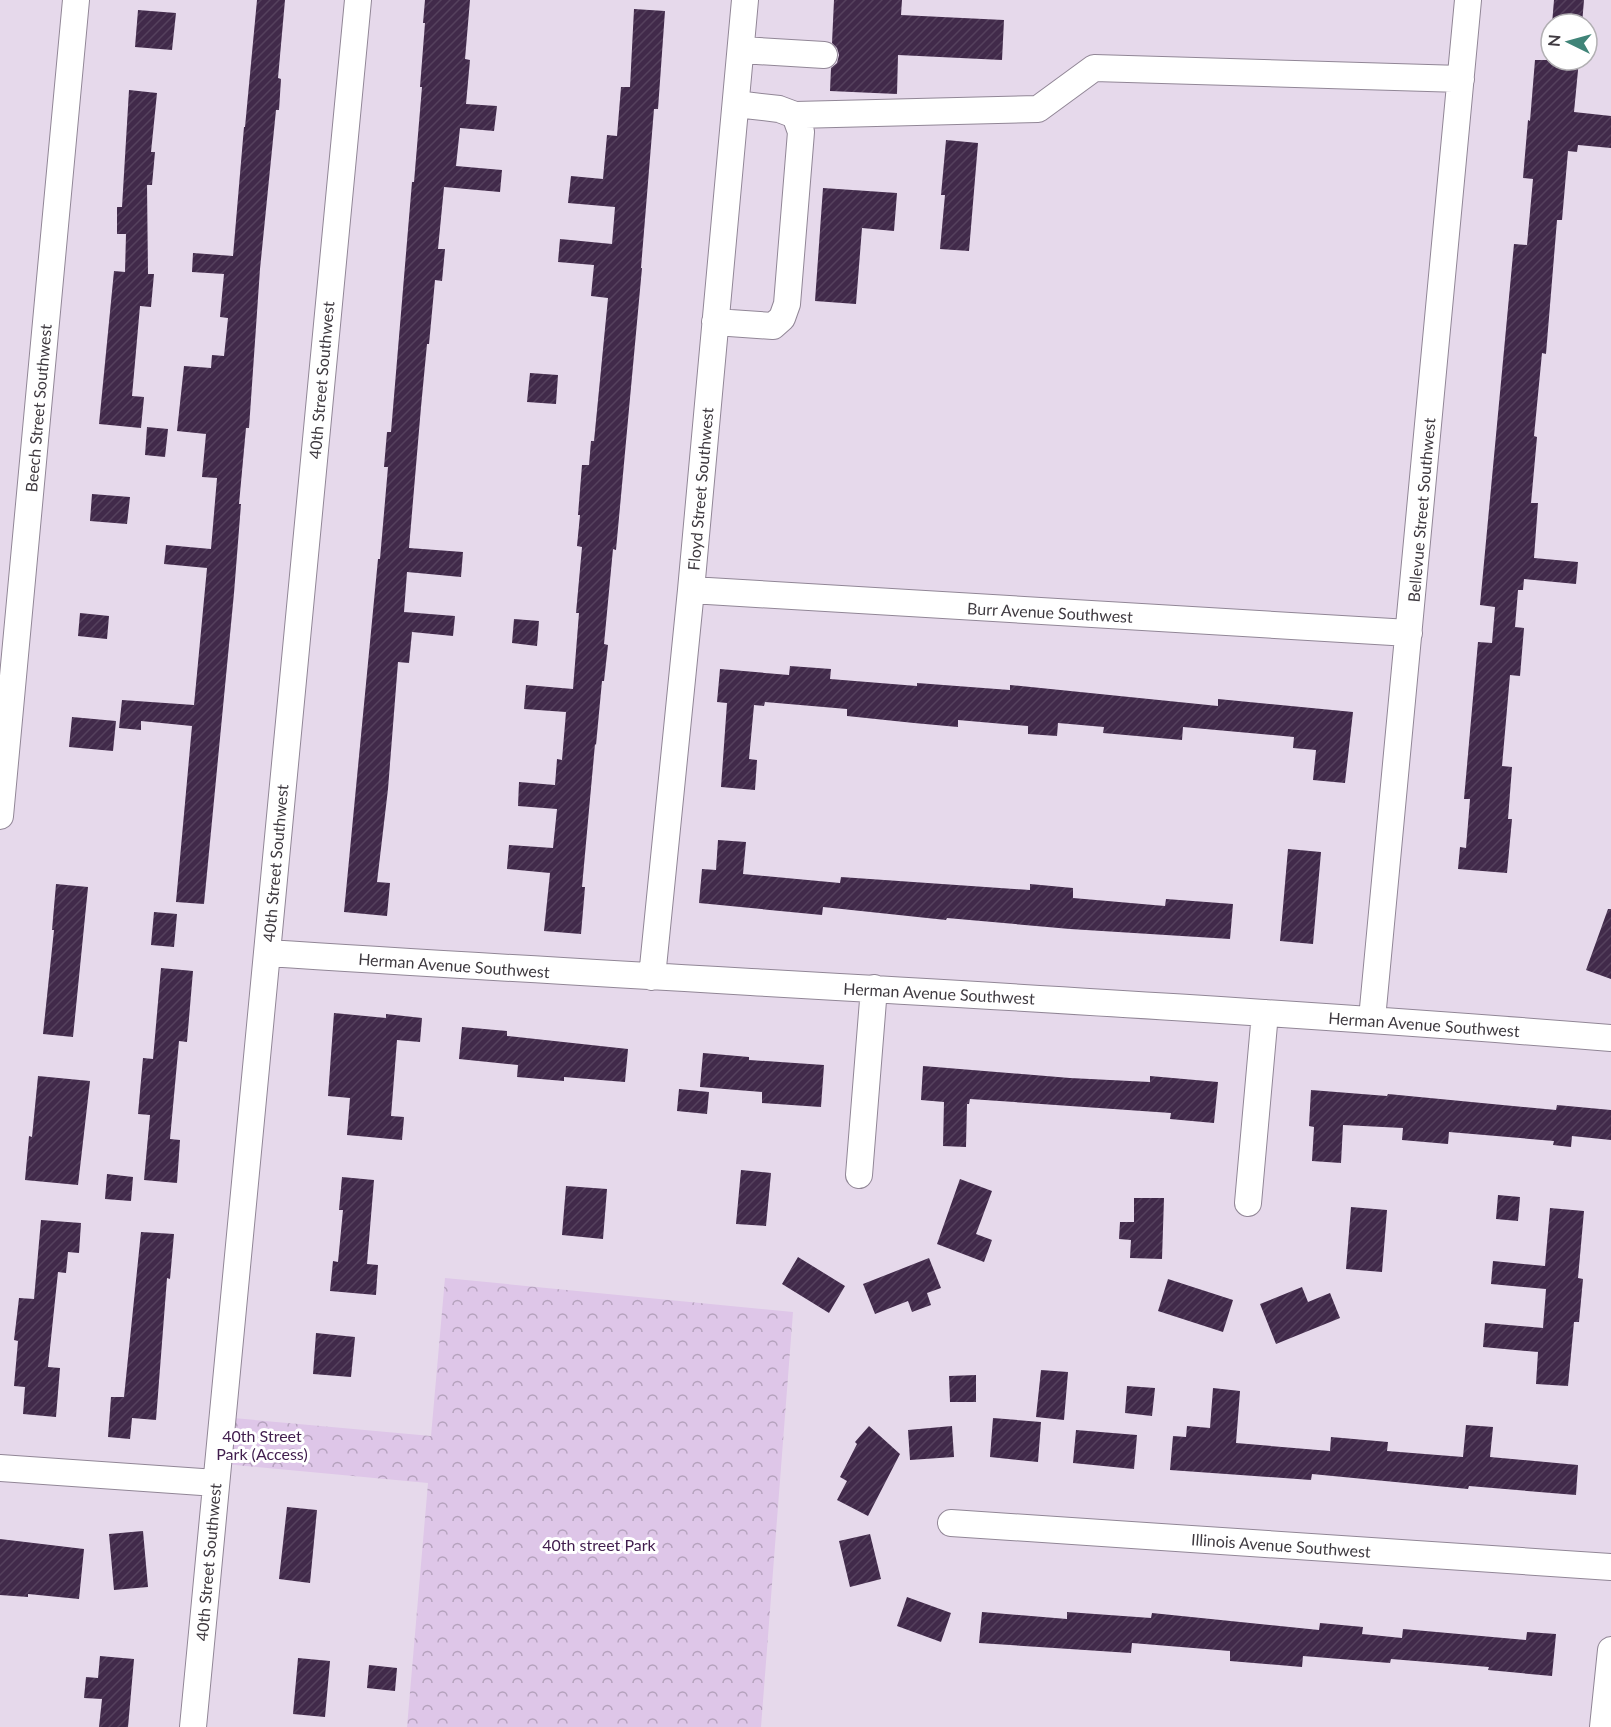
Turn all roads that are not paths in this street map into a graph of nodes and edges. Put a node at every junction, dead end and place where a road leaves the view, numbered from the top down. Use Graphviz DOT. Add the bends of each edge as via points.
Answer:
graph roads {
  1 [pos="76,0"];
  2 [pos="358,0"];
  3 [pos="745,0"];
  4 [pos="1468,0"];
  5 [pos="741,50"];
  6 [pos="824,56"];
  7 [pos="1461,79"];
  8 [pos="736,104"];
  9 [pos="795,115"];
  10 [pos="716,322"];
  11 [pos="691,590"];
  12 [pos="1409,633"];
  13 [pos="0,816"];
  14 [pos="267,953"];
  15 [pos="652,977"];
  16 [pos="874,988"];
  17 [pos="1265,1013"];
  18 [pos="1372,1019"];
  19 [pos="1611,1038"];
  20 [pos="859,1175"];
  21 [pos="1248,1203"];
  22 [pos="0,1468"];
  23 [pos="216,1483"];
  24 [pos="951,1523"];
  25 [pos="1611,1567"];
  26 [pos="1611,1650"];
  27 [pos="193,1727"];
  28 [pos="1603,1727"];
  1 -- 13 [label="street, Beech Street Southwest"];
  2 -- 14 [label="street, 40th Street Southwest"];
  3 -- 5 [label="street, Floyd Street Southwest"];
  4 -- 7 [label="street, Bellevue Street Southwest"];
  5 -- 6 [label="street"];
  5 -- 8 [label="street, Floyd Street Southwest"];
  7 -- 9 [label="street" via="1094,68 1038,109"];
  7 -- 12 [label="street, Bellevue Street Southwest"];
  8 -- 9 [label="street"];
  8 -- 10 [label="street, Floyd Street Southwest"];
  9 -- 10 [label="street" via="801,132 787,304 782,318 773,326"];
  10 -- 11 [label="street, Floyd Street Southwest"];
  11 -- 12 [label="street, Burr Avenue Southwest"];
  11 -- 15 [label="street, Floyd Street Southwest"];
  12 -- 18 [label="street, Bellevue Street Southwest"];
  14 -- 15 [label="street, Herman Avenue Southwest"];
  14 -- 23 [label="street, 40th Street Southwest"];
  15 -- 16 [label="street, Herman Avenue Southwest"];
  16 -- 17 [label="street, Herman Avenue Southwest"];
  16 -- 20 [label="street"];
  17 -- 18 [label="street, Herman Avenue Southwest"];
  17 -- 21 [label="street"];
  18 -- 19 [label="street, Herman Avenue Southwest"];
  22 -- 23 [label="street"];
  23 -- 27 [label="street, 40th Street Southwest"];
  24 -- 25 [label="street, Illinois Avenue Southwest"];
  26 -- 28 [label="street"];
}
